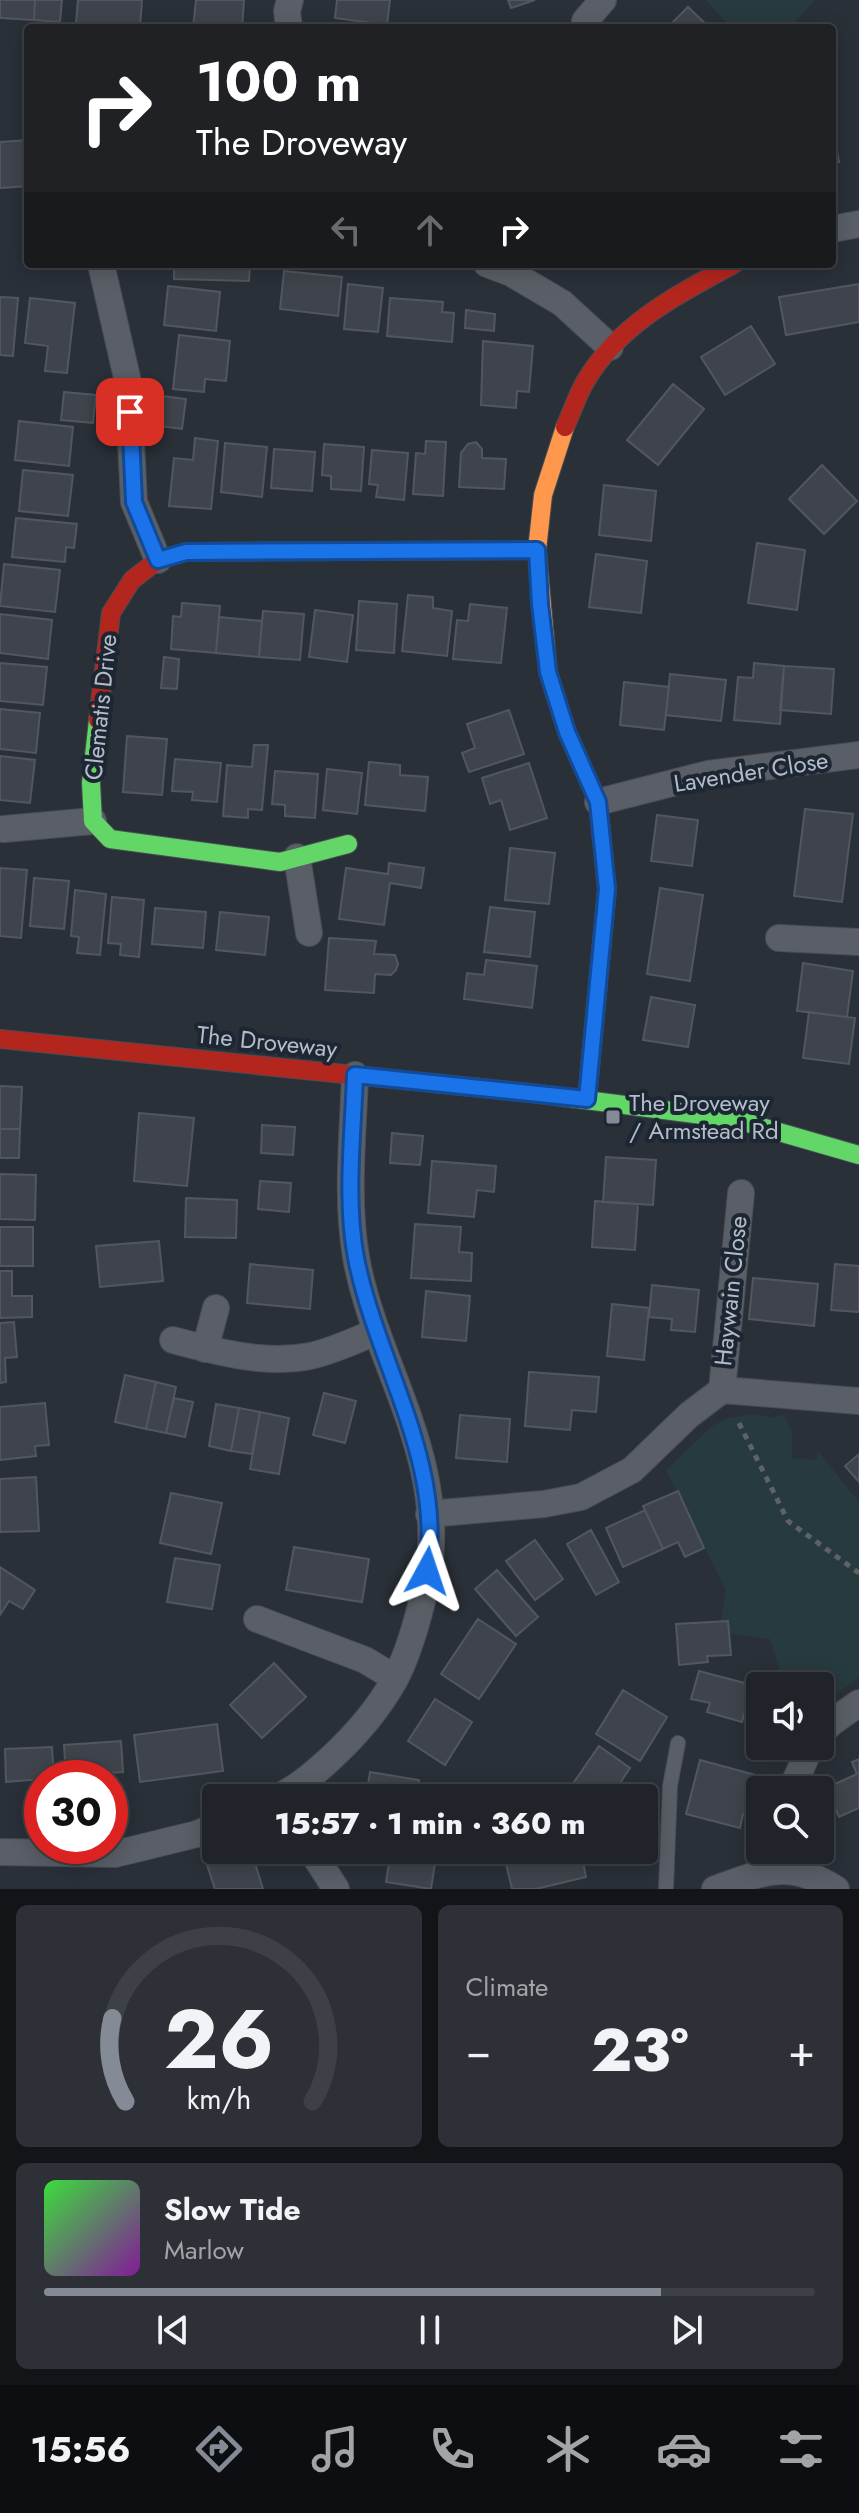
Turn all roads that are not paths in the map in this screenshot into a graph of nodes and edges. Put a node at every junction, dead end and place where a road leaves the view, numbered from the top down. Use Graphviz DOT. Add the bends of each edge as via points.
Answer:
graph roads {
  1 [pos="290,0"];
  2 [pos="603,0"];
  3 [pos="585,21"];
  4 [pos="289,24"];
  5 [pos="859,224"];
  6 [pos="836,228"];
  7 [pos="102,268"];
  8 [pos="498,268"];
  9 [pos="727,268"];
  10 [pos="610,347"];
  11 [pos="537,550"];
  12 [pos="158,560"];
  13 [pos="859,755"];
  14 [pos="598,802"];
  15 [pos="93,821"];
  16 [pos="4,829"];
  17 [pos="348,844"];
  18 [pos="297,857"];
  19 [pos="309,933"];
  20 [pos="779,938"];
  21 [pos="859,942"];
  22 [pos="0,1039"];
  23 [pos="355,1075"];
  24 [pos="587,1099"];
  25 [pos="859,1155"];
  26 [pos="741,1193"];
  27 [pos="216,1308"];
  28 [pos="375,1332"];
  29 [pos="173,1340"];
  30 [pos="205,1349"];
  31 [pos="722,1390"];
  32 [pos="859,1401"];
  33 [pos="429,1514"];
  34 [pos="257,1619"];
  35 [pos="395,1678"];
  36 [pos="859,1703"];
  37 [pos="834,1721"];
  38 [pos="678,1743"];
  39 [pos="299,1784"];
  40 [pos="202,1832"];
  41 [pos="0,1852"];
  42 [pos="320,1864"];
  43 [pos="777,1864"];
  44 [pos="790,1864"];
  45 [pos="336,1889"];
  46 [pos="666,1889"];
  47 [pos="715,1889"];
  48 [pos="836,1889"];
  1 -- 4 [label="street"];
  2 -- 3 [label="street"];
  5 -- 6 [label="street"];
  7 -- 12 [label="street" via="128,382 134,502"];
  8 -- 10 [label="street" via="562,303"];
  9 -- 10 [label="street" via="662,303"];
  10 -- 11 [label="street" via="585,382 561,436 543,495"];
  11 -- 12 [label="street, Clematis Drive" via="186,552"];
  11 -- 14 [label="street" via="548,672"];
  12 -- 15 [label="street, Clematis Drive" via="132,580 111,613 91,783"];
  13 -- 14 [label="street, Lavender Close" via="708,774"];
  14 -- 24 [label="street" via="607,889"];
  15 -- 16 [label="street"];
  15 -- 18 [label="street" via="110,839 280,862"];
  17 -- 18 [label="street"];
  18 -- 19 [label="street"];
  20 -- 21 [label="street"];
  22 -- 23 [label="street, The Droveway"];
  23 -- 24 [label="street, The Droveway"];
  23 -- 28 [label="street" via="351,1212 356,1258"];
  24 -- 25 [label="street, The Droveway" via="734,1119"];
  26 -- 31 [label="street, Haywain Close"];
  27 -- 30 [label="street"];
  28 -- 30 [label="street" via="311,1356 256,1359"];
  28 -- 33 [label="street" via="414,1432"];
  29 -- 30 [label="street"];
  31 -- 32 [label="street, Haywain Close"];
  31 -- 33 [label="street, Haywain Close" via="632,1470 581,1497"];
  33 -- 35 [label="street" via="427,1571"];
  34 -- 35 [label="street" via="365,1660"];
  35 -- 39 [label="street" via="344,1746"];
  36 -- 37 [label="street"];
  38 -- 46 [label="lane" via="670,1786"];
  40 -- 41 [label="street" via="115,1854"];
  42 -- 45 [label="street"];
  43 -- 47 [label="street"];
  44 -- 48 [label="street"];
}
